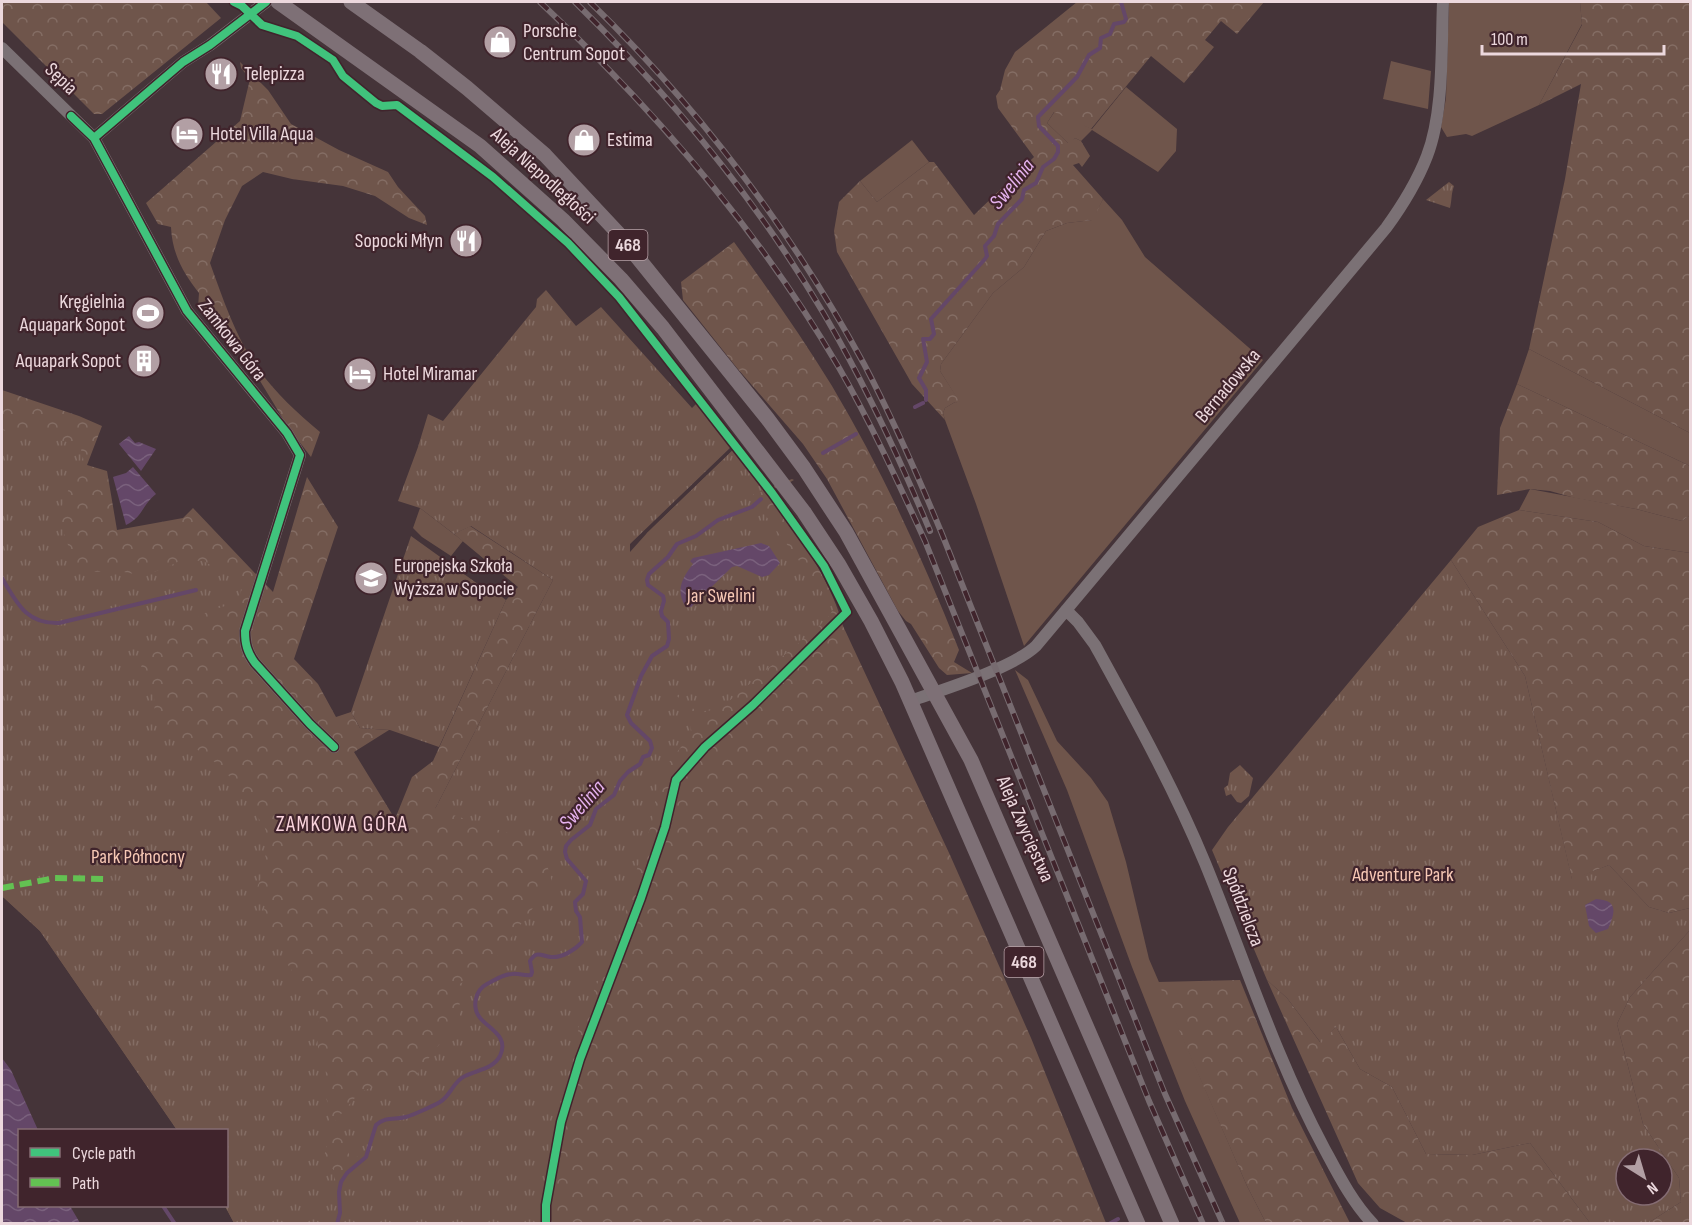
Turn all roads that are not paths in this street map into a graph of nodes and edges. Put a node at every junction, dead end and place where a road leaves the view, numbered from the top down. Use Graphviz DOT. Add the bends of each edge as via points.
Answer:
graph roads {
  1 [pos="266,2"];
  2 [pos="278,2"];
  3 [pos="351,2"];
  4 [pos="1443,2"];
  5 [pos="2,48"];
  6 [pos="93,138"];
  7 [pos="804,468"];
  8 [pos="1066,610"];
  9 [pos="935,693"];
  10 [pos="910,701"];
  11 [pos="334,747"];
  12 [pos="1138,1224"];
  13 [pos="1173,1224"];
  14 [pos="1373,1224"];
  1 -- 6 [label="street" via="183,62"];
  2 -- 10 [label="main road, Aleja Niepodległości / 468" via="480,146 563,220 621,279 783,483 839,565"];
  3 -- 7 [label="main road, Aleja Niepodległości / 468" via="467,88 545,155 617,232"];
  4 -- 8 [label="street, Bernadowska" via="1434,132 1427,157 1400,209"];
  5 -- 6 [label="street, Sępia"];
  6 -- 11 [label="street, Zamkowa Góra" via="187,311 287,433 300,455 245,631 245,643 255,663"];
  7 -- 9 [label="main road, Aleja Zwycięstwa / 468" via="846,532"];
  8 -- 9 [label="street, Bernadowska" via="1025,655"];
  8 -- 14 [label="street, Spółdzielcza" via="1095,645 1177,800 1282,1063 1334,1166"];
  9 -- 10 [label="street, Bernadowska"];
  9 -- 13 [label="main road, Aleja Zwycięstwa / 468" via="987,794"];
  10 -- 12 [label="main road, 468"];
}
